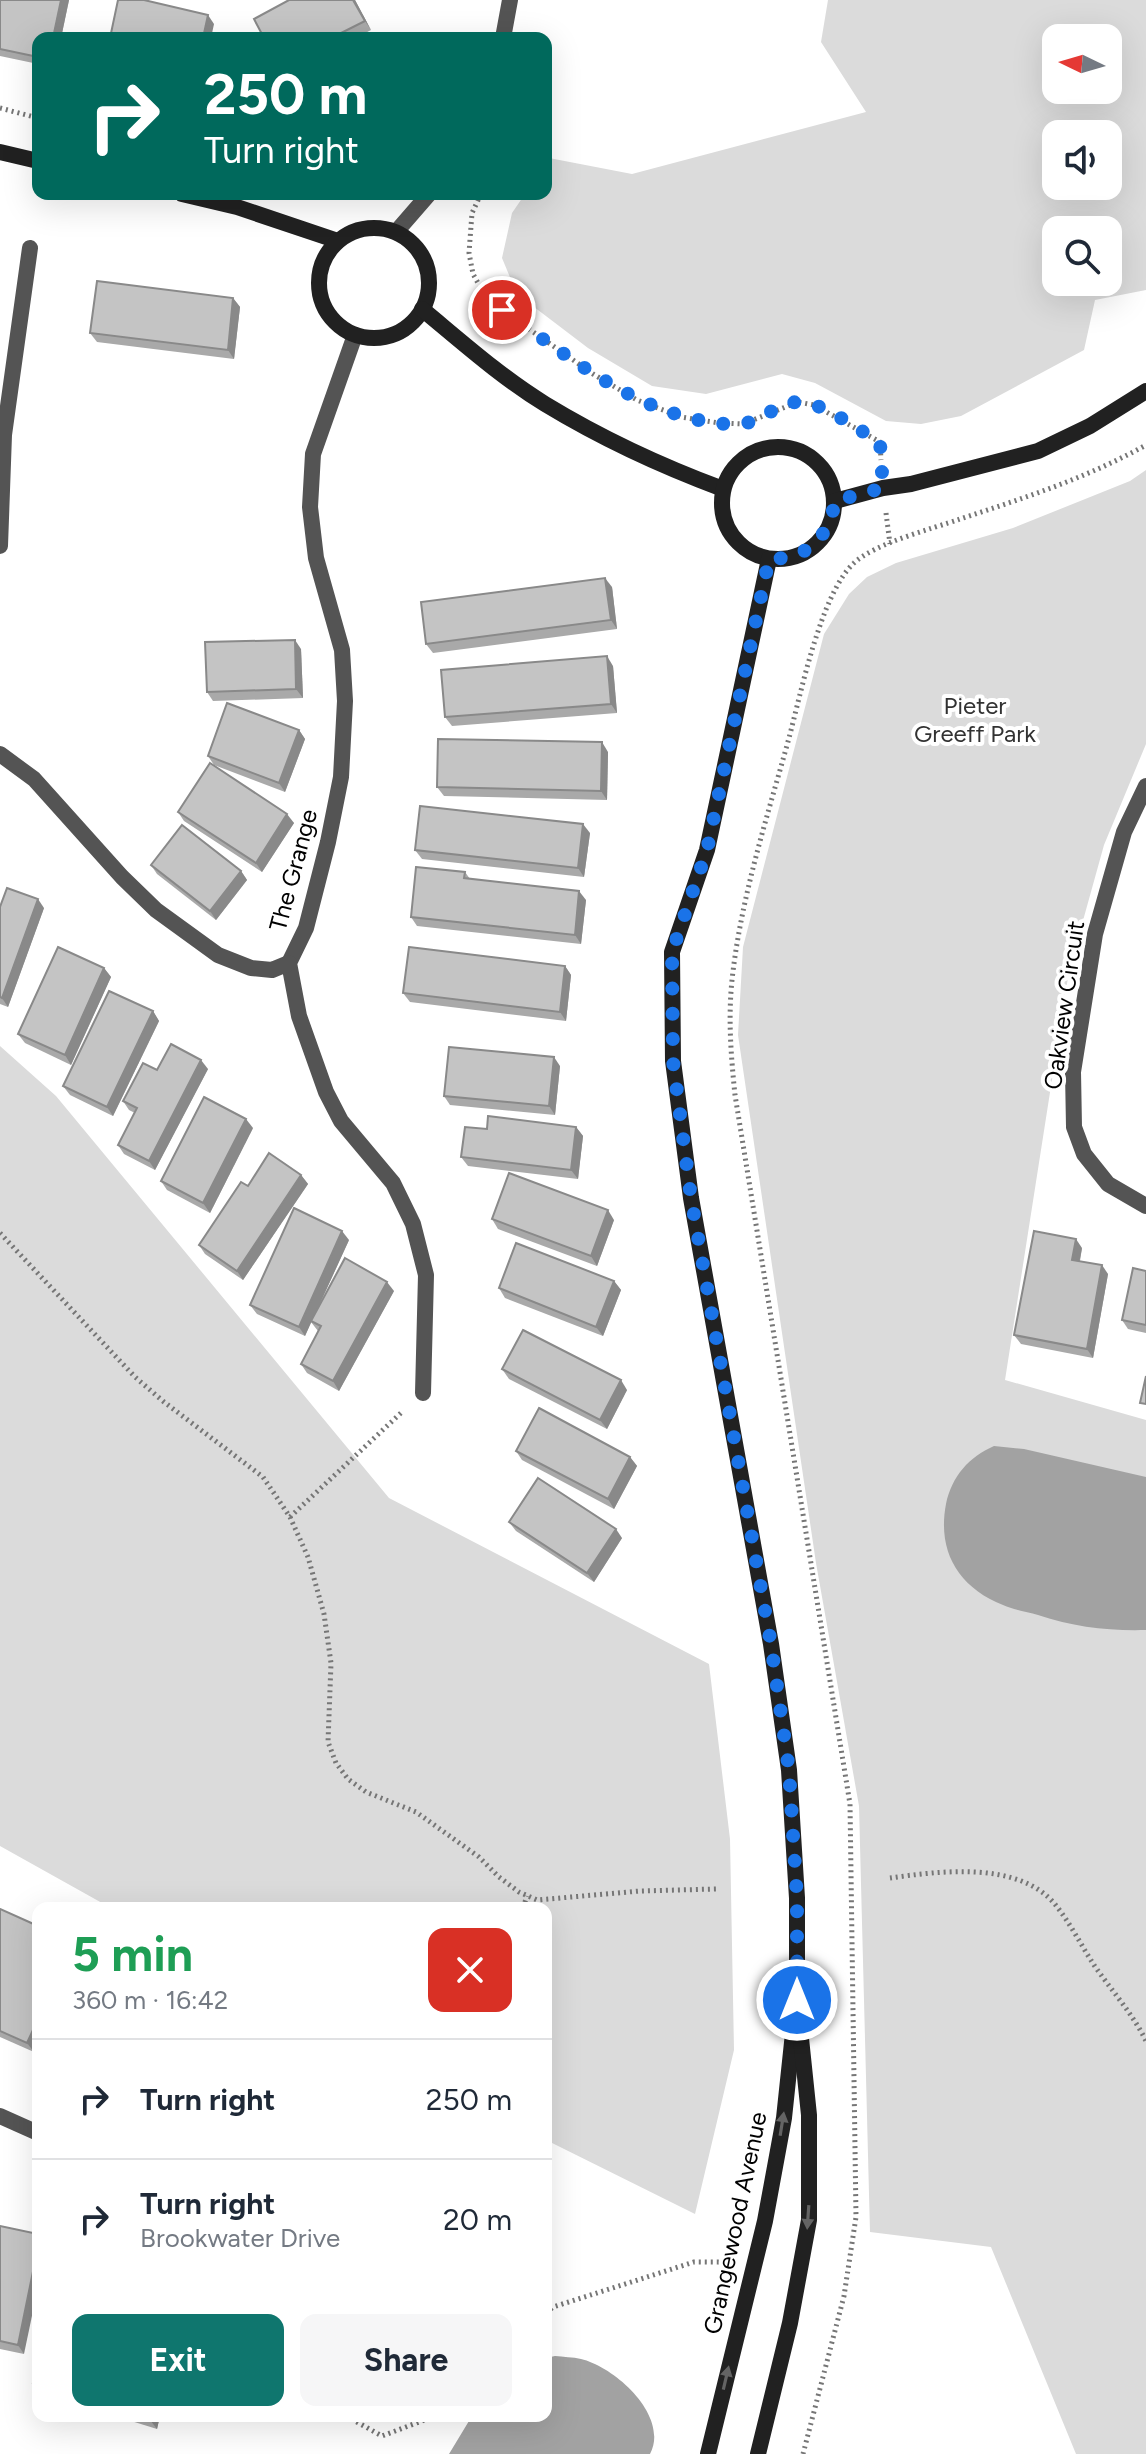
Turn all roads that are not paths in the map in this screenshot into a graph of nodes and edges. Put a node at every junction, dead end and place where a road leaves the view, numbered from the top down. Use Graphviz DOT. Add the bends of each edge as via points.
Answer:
graph roads {
  1 [pos="510,0"];
  2 [pos="504,32"];
  3 [pos="0,152"];
  4 [pos="32,160"];
  5 [pos="207,200"];
  6 [pos="424,200"];
  7 [pos="396,232"];
  8 [pos="338,241"];
  9 [pos="30,248"];
  10 [pos="422,309"];
  11 [pos="355,335"];
  12 [pos="1146,391"];
  13 [pos="723,489"];
  14 [pos="835,501"];
  15 [pos="0,546"];
  16 [pos="769,559"];
  17 [pos="0,754"];
  18 [pos="1146,786"];
  19 [pos="289,963"];
  20 [pos="1146,1206"];
  21 [pos="423,1393"];
  22 [pos="797,2000"];
  23 [pos="0,2116"];
  24 [pos="32,2130"];
  25 [pos="708,2454"];
  26 [pos="758,2454"];
  1 -- 2 [label="street"];
  3 -- 4 [label="street"];
  5 -- 8 [label="street"];
  6 -- 7 [label="street"];
  7 -- 8 [label="street" via="366,228"];
  7 -- 10 [label="street" via="412,242 426,265 428,292"];
  8 -- 11 [label="street" via="320,274 320,293 326,310"];
  9 -- 15 [label="street" via="4,435"];
  10 -- 11 [label="street" via="401,332 386,337"];
  10 -- 13 [label="street" via="543,403 663,467"];
  11 -- 19 [label="street, The Grange" via="313,454 310,507 316,558 342,650 341,777 306,928"];
  12 -- 14 [label="street" via="1038,451"];
  13 -- 14 [label="street" via="744,457 781,446 816,461"];
  13 -- 16 [label="street" via="726,526 736,542"];
  14 -- 16 [label="street" via="817,543 786,559"];
  16 -- 22 [label="street, Grangewood Avenue" via="707,850 672,952 673,1061 691,1198 789,1770"];
  17 -- 19 [label="street" via="34,779 156,910 218,955 251,968 272,970"];
  18 -- 20 [label="street, Oakview Circuit" via="1124,832 1095,934 1073,1072 1074,1127 1084,1154 1108,1184"];
  19 -- 21 [label="street, The Grange" via="299,1016 326,1092 341,1121 393,1183 413,1224 426,1275"];
  25 -- 22 [label="street, Grangewood Avenue, one-way" via="784,2118"];
  22 -- 26 [label="street, Grangewood Avenue, one-way" via="809,2115 809,2220"];
  23 -- 24 [label="street"];
}
